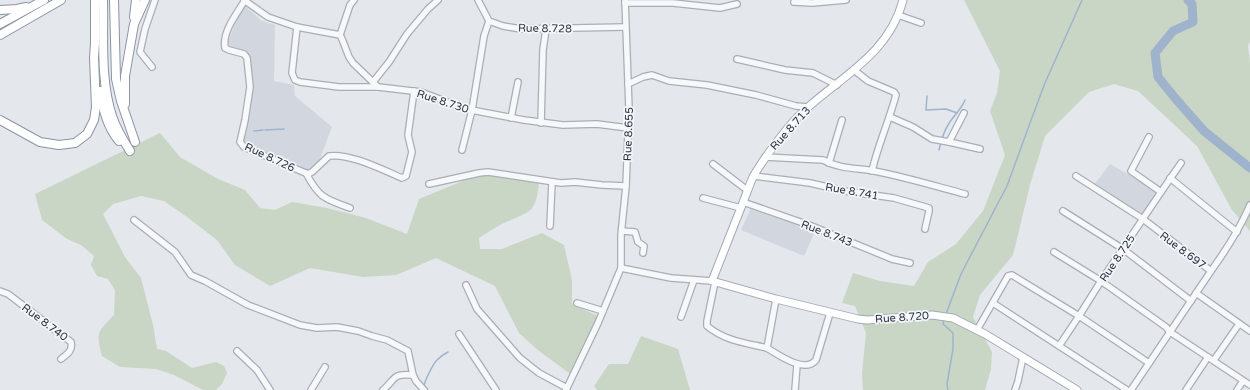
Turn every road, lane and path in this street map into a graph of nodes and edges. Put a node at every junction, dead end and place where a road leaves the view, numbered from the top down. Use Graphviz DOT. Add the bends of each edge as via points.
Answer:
graph roads {
  1 [pos="61,0"];
  2 [pos="103,0"];
  3 [pos="114,0"];
  4 [pos="136,0"];
  5 [pos="146,0"];
  6 [pos="155,0"];
  7 [pos="245,0"];
  8 [pos="354,0"];
  9 [pos="438,0"];
  10 [pos="478,0"];
  11 [pos="846,0"];
  12 [pos="903,0"];
  13 [pos="95,1"];
  14 [pos="624,1"];
  15 [pos="40,2"];
  16 [pos="794,2"];
  17 [pos="737,4"];
  18 [pos="0,10"];
  19 [pos="898,15"];
  20 [pos="490,21"];
  21 [pos="921,23"];
  22 [pos="0,24"];
  23 [pos="134,24"];
  24 [pos="297,27"];
  25 [pos="625,27"];
  26 [pos="546,29"];
  27 [pos="0,35"];
  28 [pos="340,35"];
  29 [pos="95,43"];
  30 [pos="737,59"];
  31 [pos="152,67"];
  32 [pos="854,70"];
  33 [pos="372,82"];
  34 [pos="518,82"];
  35 [pos="628,84"];
  36 [pos="836,85"];
  37 [pos="378,87"];
  38 [pos="414,91"];
  39 [pos="808,107"];
  40 [pos="472,110"];
  41 [pos="964,113"];
  42 [pos="890,117"];
  43 [pos="126,118"];
  44 [pos="511,118"];
  45 [pos="0,120"];
  46 [pos="842,120"];
  47 [pos="541,123"];
  48 [pos="628,128"];
  49 [pos="1149,137"];
  50 [pos="135,142"];
  51 [pos="949,142"];
  52 [pos="980,149"];
  53 [pos="462,150"];
  54 [pos="765,157"];
  55 [pos="829,163"];
  56 [pos="1181,163"];
  57 [pos="713,164"];
  58 [pos="872,170"];
  59 [pos="306,173"];
  60 [pos="754,176"];
  61 [pos="1076,176"];
  62 [pos="1170,178"];
  63 [pos="552,182"];
  64 [pos="429,184"];
  65 [pos="626,186"];
  66 [pos="747,190"];
  67 [pos="1161,192"];
  68 [pos="965,194"];
  69 [pos="703,198"];
  70 [pos="742,205"];
  71 [pos="1250,205"];
  72 [pos="350,208"];
  73 [pos="1063,211"];
  74 [pos="1143,219"];
  75 [pos="134,220"];
  76 [pos="550,226"];
  77 [pos="925,229"];
  78 [pos="622,231"];
  79 [pos="1238,232"];
  80 [pos="1123,249"];
  81 [pos="1054,252"];
  82 [pos="643,253"];
  83 [pos="910,263"];
  84 [pos="621,268"];
  85 [pos="1211,271"];
  86 [pos="694,280"];
  87 [pos="1101,281"];
  88 [pos="713,282"];
  89 [pos="466,285"];
  90 [pos="0,291"];
  91 [pos="1196,293"];
  92 [pos="776,299"];
  93 [pos="1191,301"];
  94 [pos="578,303"];
  95 [pos="993,303"];
  96 [pos="603,311"];
  97 [pos="830,313"];
  98 [pos="1079,316"];
  99 [pos="681,317"];
  100 [pos="1239,324"];
  101 [pos="977,330"];
  102 [pos="1250,331"];
  103 [pos="1170,332"];
  104 [pos="459,334"];
  105 [pos="1059,346"];
  106 [pos="767,348"];
  107 [pos="236,351"];
  108 [pos="1023,357"];
  109 [pos="1208,357"];
  110 [pos="61,359"];
  111 [pos="1214,360"];
  112 [pos="1149,363"];
  113 [pos="797,364"];
  114 [pos="325,367"];
  115 [pos="412,375"];
  116 [pos="1243,381"];
  117 [pos="1250,385"];
  118 [pos="567,389"];
  119 [pos="270,390"];
  120 [pos="311,390"];
  121 [pos="383,390"];
  122 [pos="424,390"];
  123 [pos="496,390"];
  124 [pos="795,390"];
  125 [pos="1015,390"];
  126 [pos="1077,390"];
  127 [pos="1127,390"];
  128 [pos="1131,390"];
  129 [pos="1186,390"];
  130 [pos="1237,390"];
  1 -- 27 [label="highway"];
  2 -- 29 [label="highway" via="107,94 115,123 130,151 109,127 101,97"];
  3 -- 43 [label="highway" via="116,79"];
  4 -- 23 [label="highway"];
  5 -- 23 [label="highway"];
  6 -- 31 [label="street" via="144,29 140,52"];
  7 -- 24 [label="street" via="268,17"];
  7 -- 59 [label="street, Rue 8.726" via="224,43 229,50 244,54 247,58 250,87 240,142 244,147"];
  8 -- 28 [label="street"];
  9 -- 33 [label="street" via="428,9"];
  10 -- 20 [label="street"];
  11 -- 16 [label="street"];
  12 -- 19 [label="main road, Rue 8.713"];
  13 -- 29 [label="highway"];
  14 -- 17 [label="street" via="720,8"];
  14 -- 25 [label="street, Rue 8.655"];
  15 -- 18 [label="highway" via="17,9"];
  15 -- 22 [label="highway"];
  19 -- 21 [label="street"];
  19 -- 32 [label="main road, Rue 8.713" via="882,42 867,60"];
  20 -- 26 [label="street, Rue 8.728" via="521,29"];
  20 -- 40 [label="street" via="484,36"];
  23 -- 43 [label="highway" via="125,76"];
  24 -- 28 [label="street"];
  24 -- 37 [label="street, Rue 8.730" via="292,74 295,80 339,87"];
  25 -- 26 [label="street, Rue 8.728"];
  25 -- 35 [label="street, Rue 8.655"];
  26 -- 47 [label="street"];
  28 -- 33 [label="street" via="353,63"];
  29 -- 45 [label="highway" via="96,107 94,120 87,134 75,143 59,145 40,142"];
  30 -- 36 [label="street" via="785,70 813,73"];
  32 -- 36 [label="main road, Rue 8.713"];
  32 -- 42 [label="street" via="868,81 896,93"];
  33 -- 37 [label="street"];
  34 -- 44 [label="street"];
  35 -- 39 [label="street" via="642,76 652,75 669,81 707,85"];
  35 -- 48 [label="street, Rue 8.655"];
  36 -- 39 [label="main road, Rue 8.713"];
  37 -- 38 [label="street, Rue 8.730"];
  38 -- 40 [label="street, Rue 8.730"];
  38 -- 59 [label="street, Rue 8.726" via="408,135 412,152 406,176 402,178 378,167 340,156 329,156 312,172"];
  39 -- 54 [label="main road, Rue 8.713"];
  40 -- 44 [label="street, Rue 8.730"];
  40 -- 53 [label="street"];
  41 -- 51 [label="street"];
  42 -- 51 [label="street" via="932,139"];
  42 -- 58 [label="street"];
  43 -- 50 [label="highway"];
  44 -- 47 [label="street, Rue 8.730"];
  46 -- 55 [label="street"];
  47 -- 48 [label="street, Rue 8.730" via="591,123"];
  48 -- 65 [label="street, Rue 8.655"];
  49 -- 67 [label="street" via="1131,171"];
  51 -- 52 [label="street"];
  54 -- 55 [label="street" via="819,159"];
  54 -- 60 [label="main road, Rue 8.713"];
  55 -- 58 [label="street" via="839,167"];
  56 -- 62 [label="street, Rue 8.725"];
  57 -- 66 [label="street"];
  58 -- 68 [label="street"];
  59 -- 72 [label="street" via="317,192 330,201"];
  60 -- 66 [label="main road, Rue 8.713"];
  60 -- 77 [label="street, Rue 8.741" via="894,198 929,208"];
  61 -- 74 [label="street, Rue 8.697"];
  62 -- 67 [label="street, Rue 8.725"];
  62 -- 79 [label="street"];
  63 -- 64 [label="street" via="478,172"];
  63 -- 65 [label="street"];
  63 -- 76 [label="street"];
  65 -- 78 [label="street, Rue 8.655"];
  66 -- 70 [label="main road, Rue 8.713"];
  67 -- 74 [label="street, Rue 8.725"];
  69 -- 70 [label="street, Rue 8.743"];
  70 -- 83 [label="street, Rue 8.743" via="809,225 892,259"];
  70 -- 88 [label="main road, Rue 8.713"];
  71 -- 79 [label="street"];
  73 -- 80 [label="street"];
  74 -- 80 [label="street, Rue 8.725"];
  74 -- 85 [label="street, Rue 8.697"];
  75 -- 115 [label="street" via="175,252 191,275 248,305 300,325 352,329 387,340 408,351"];
  78 -- 82 [label="street" via="635,232 638,242 644,246"];
  78 -- 84 [label="street, Rue 8.655"];
  79 -- 85 [label="street"];
  80 -- 87 [label="street, Rue 8.725"];
  80 -- 93 [label="street"];
  81 -- 87 [label="street"];
  84 -- 86 [label="street"];
  84 -- 96 [label="street, Rue 8.655"];
  85 -- 91 [label="street, Rue 8.697"];
  86 -- 88 [label="street"];
  86 -- 99 [label="street"];
  87 -- 98 [label="street, Rue 8.725"];
  87 -- 103 [label="street"];
  88 -- 92 [label="main road, Rue 8.720"];
  88 -- 106 [label="street" via="707,326 714,333 730,340"];
  89 -- 118 [label="street" via="477,309 520,358 539,373"];
  90 -- 110 [label="street, Rue 8.740" via="8,294 71,342 70,352"];
  91 -- 93 [label="street, Rue 8.697"];
  91 -- 100 [label="street"];
  92 -- 97 [label="main road, Rue 8.720"];
  92 -- 106 [label="street"];
  93 -- 103 [label="street, Rue 8.697"];
  94 -- 96 [label="street"];
  95 -- 98 [label="street" via="1008,276 1012,275"];
  95 -- 101 [label="street"];
  95 -- 105 [label="street"];
  96 -- 118 [label="street, Rue 8.655"];
  97 -- 101 [label="main road, Rue 8.720" via="867,320 945,316"];
  97 -- 113 [label="street" via="816,360 810,364"];
  98 -- 105 [label="street, Rue 8.725"];
  98 -- 112 [label="street"];
  100 -- 102 [label="street"];
  100 -- 111 [label="street"];
  101 -- 108 [label="main road, Rue 8.720"];
  103 -- 109 [label="street"];
  103 -- 112 [label="street, Rue 8.697"];
  104 -- 123 [label="street"];
  105 -- 127 [label="street"];
  106 -- 113 [label="street"];
  107 -- 119 [label="street" via="256,370"];
  108 -- 125 [label="street"];
  108 -- 126 [label="main road, Rue 8.720"];
  109 -- 111 [label="street"];
  109 -- 129 [label="street"];
  111 -- 116 [label="street"];
  112 -- 128 [label="street, Rue 8.697"];
  113 -- 124 [label="street"];
  114 -- 120 [label="street"];
  115 -- 121 [label="street" via="398,375"];
  115 -- 122 [label="street"];
  116 -- 117 [label="street"];
  116 -- 130 [label="street"];
}
